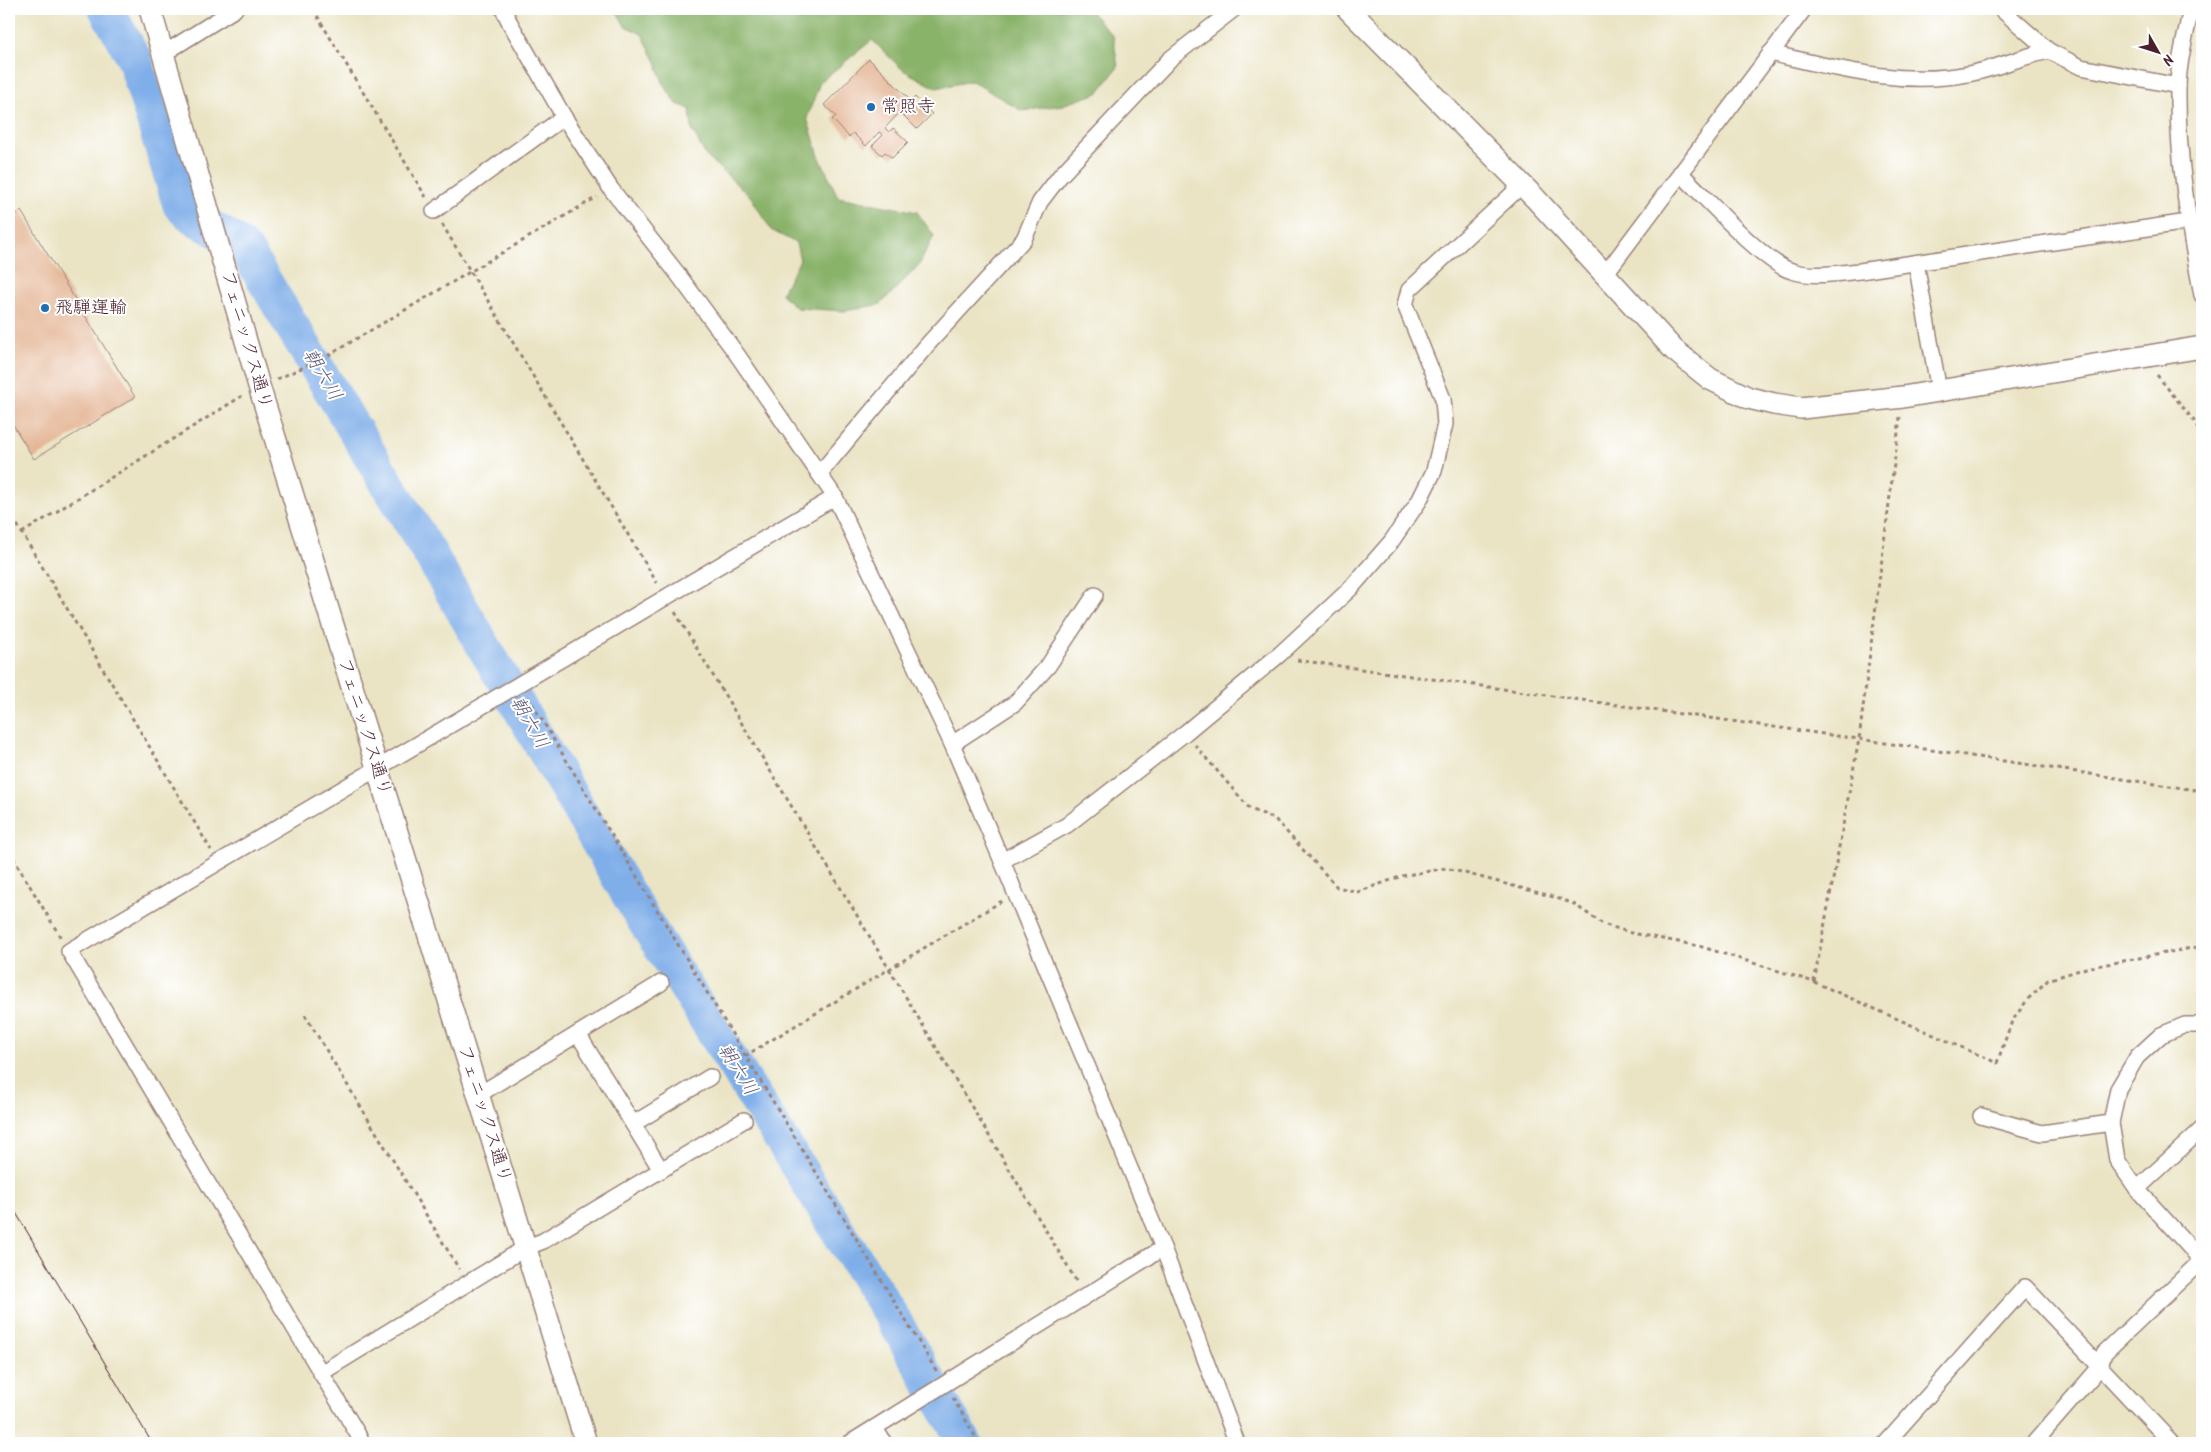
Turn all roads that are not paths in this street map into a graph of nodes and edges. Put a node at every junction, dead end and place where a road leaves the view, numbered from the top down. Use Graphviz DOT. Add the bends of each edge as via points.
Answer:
graph roads {
  1 [pos="150,9"];
  2 [pos="235,9"];
  3 [pos="503,9"];
  4 [pos="1234,9"];
  5 [pos="1348,9"];
  6 [pos="1804,9"];
  7 [pos="2001,9"];
  8 [pos="2190,9"];
  9 [pos="2049,50"];
  10 [pos="1770,53"];
  11 [pos="163,54"];
  12 [pos="2178,86"];
  13 [pos="564,117"];
  14 [pos="1680,173"];
  15 [pos="1522,185"];
  16 [pos="434,211"];
  17 [pos="2188,222"];
  18 [pos="1916,263"];
  19 [pos="1606,273"];
  20 [pos="2202,295"];
  21 [pos="2202,347"];
  22 [pos="1939,391"];
  23 [pos="820,472"];
  24 [pos="835,496"];
  25 [pos="1096,595"];
  26 [pos="952,744"];
  27 [pos="377,769"];
  28 [pos="1002,861"];
  29 [pos="661,983"];
  30 [pos="2202,1025"];
  31 [pos="578,1034"];
  32 [pos="710,1077"];
  33 [pos="478,1095"];
  34 [pos="1981,1116"];
  35 [pos="744,1120"];
  36 [pos="2111,1123"];
  37 [pos="633,1124"];
  38 [pos="2202,1129"];
  39 [pos="661,1170"];
  40 [pos="2137,1189"];
  41 [pos="525,1248"];
  42 [pos="1163,1248"];
  43 [pos="2202,1261"];
  44 [pos="2100,1366"];
  45 [pos="321,1373"];
  46 [pos="875,1428"];
  47 [pos="363,1443"];
  48 [pos="586,1443"];
  49 [pos="850,1443"];
  50 [pos="884,1443"];
  51 [pos="1237,1443"];
  52 [pos="1886,1443"];
  53 [pos="2034,1443"];
  54 [pos="2172,1443"];
  1 -- 11 [label="main road, フェニックス通り"];
  2 -- 11 [label="street"];
  3 -- 13 [label="street"];
  4 -- 23 [label="street" via="1170,60 1060,176 1040,202 1024,239 928,344"];
  5 -- 15 [label="main road"];
  6 -- 10 [label="street"];
  7 -- 9 [label="street"];
  8 -- 12 [label="street"];
  9 -- 10 [label="street" via="1968,74 1930,78 1879,77"];
  9 -- 12 [label="street" via="2081,67"];
  10 -- 14 [label="street"];
  11 -- 27 [label="main road, フェニックス通り" via="259,386"];
  12 -- 17 [label="street" via="2180,156"];
  13 -- 16 [label="street"];
  13 -- 23 [label="street" via="611,189 678,273"];
  14 -- 18 [label="street" via="1768,259 1790,271 1816,275"];
  14 -- 19 [label="street"];
  15 -- 19 [label="main road"];
  15 -- 28 [label="street" via="1409,290 1404,306 1443,399 1445,424 1434,470 1391,542 1350,589 1280,654 1185,733 1067,825"];
  17 -- 18 [label="street"];
  17 -- 20 [label="street"];
  18 -- 22 [label="street"];
  19 -- 22 [label="main road" via="1674,350 1710,379 1749,398 1801,408"];
  21 -- 22 [label="main road"];
  23 -- 24 [label="street"];
  24 -- 26 [label="street"];
  24 -- 27 [label="street"];
  25 -- 26 [label="street" via="1048,666 1015,703"];
  26 -- 28 [label="street"];
  27 -- 33 [label="main road, フェニックス通り"];
  27 -- 45 [label="street" via="69,951"];
  28 -- 42 [label="street"];
  29 -- 31 [label="street"];
  30 -- 36 [label="street" via="2185,1025 2161,1035 2137,1057 2118,1089"];
  31 -- 33 [label="street"];
  31 -- 37 [label="street"];
  32 -- 37 [label="street"];
  33 -- 41 [label="main road, フェニックス通り"];
  34 -- 36 [label="street" via="2042,1133"];
  35 -- 39 [label="street"];
  36 -- 40 [label="street" via="2117,1160"];
  37 -- 39 [label="street"];
  38 -- 40 [label="street"];
  39 -- 41 [label="street" via="543,1241"];
  40 -- 43 [label="street"];
  41 -- 45 [label="street"];
  41 -- 48 [label="main road, フェニックス通り"];
  42 -- 46 [label="street"];
  42 -- 51 [label="street"];
  43 -- 44 [label="street" via="2104,1353"];
  44 -- 52 [label="street" via="2024,1287"];
  44 -- 53 [label="street"];
  44 -- 54 [label="street"];
  45 -- 47 [label="street"];
  46 -- 49 [label="street"];
  46 -- 50 [label="street"];
}
